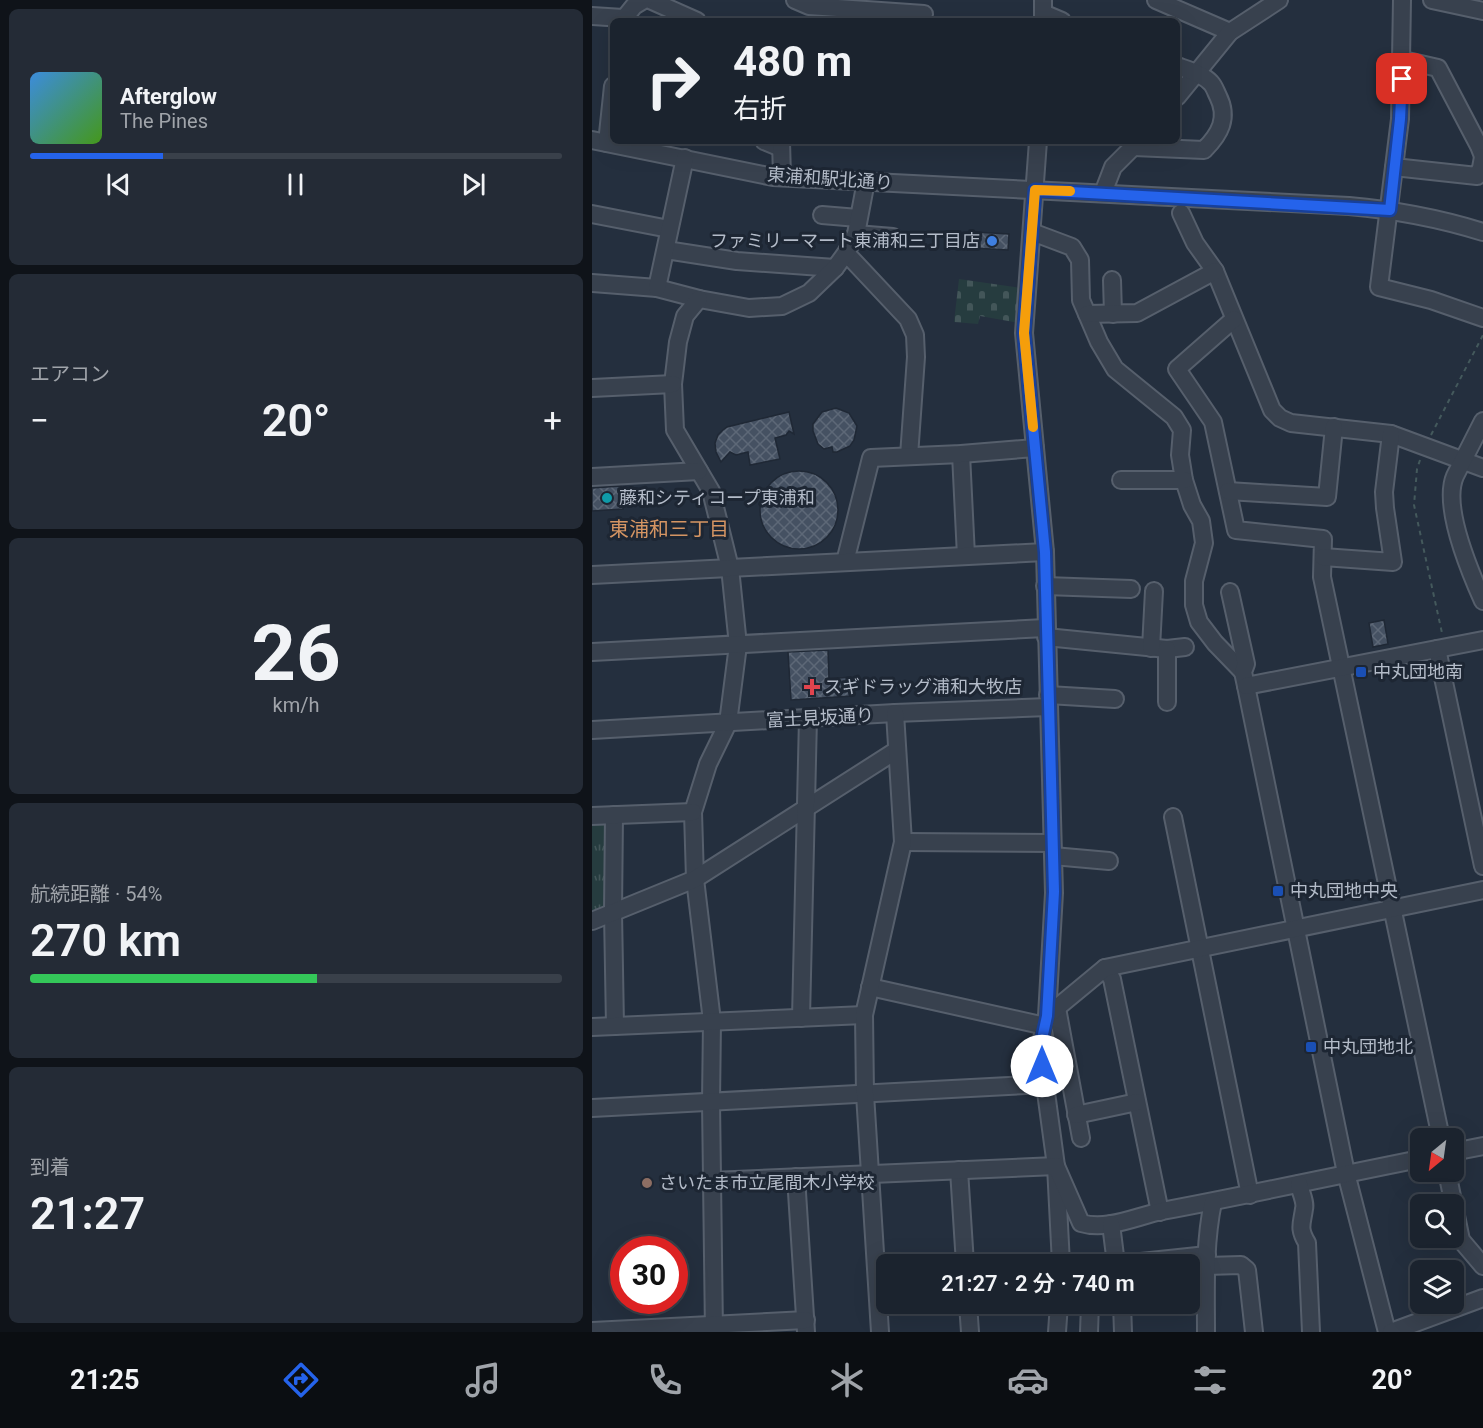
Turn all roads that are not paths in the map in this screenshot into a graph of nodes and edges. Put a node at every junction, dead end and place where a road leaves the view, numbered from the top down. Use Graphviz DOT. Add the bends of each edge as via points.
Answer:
graph roads {
  1 [pos="644,0"];
  2 [pos="650,0"];
  3 [pos="1156,0"];
  4 [pos="1279,0"];
  5 [pos="1402,0"];
  6 [pos="1432,0"];
  7 [pos="1474,6"];
  8 [pos="805,7"];
  9 [pos="924,12"];
  10 [pos="592,16"];
  11 [pos="610,18"];
  12 [pos="625,18"];
  13 [pos="690,18"];
  14 [pos="1230,32"];
  15 [pos="1403,60"];
  16 [pos="1180,67"];
  17 [pos="1197,74"];
  18 [pos="1180,94"];
  19 [pos="610,99"];
  20 [pos="600,142"];
  21 [pos="611,144"];
  22 [pos="781,144"];
  23 [pos="1038,144"];
  24 [pos="1137,144"];
  25 [pos="1483,157"];
  26 [pos="685,158"];
  27 [pos="1394,166"];
  28 [pos="781,177"];
  29 [pos="866,182"];
  30 [pos="1035,190"];
  31 [pos="1104,193"];
  32 [pos="1390,210"];
  33 [pos="1181,213"];
  34 [pos="592,214"];
  35 [pos="822,215"];
  36 [pos="857,226"];
  37 [pos="669,229"];
  38 [pos="1032,232"];
  39 [pos="1483,232"];
  40 [pos="893,237"];
  41 [pos="666,250"];
  42 [pos="846,254"];
  43 [pos="835,268"];
  44 [pos="1215,271"];
  45 [pos="1112,280"];
  46 [pos="592,283"];
  47 [pos="657,288"];
  48 [pos="699,299"];
  49 [pos="1087,314"];
  50 [pos="1113,314"];
  51 [pos="1483,318"];
  52 [pos="1234,319"];
  53 [pos="673,384"];
  54 [pos="592,388"];
  55 [pos="1483,421"];
  56 [pos="1334,427"];
  57 [pos="1391,435"];
  58 [pos="1035,448"];
  59 [pos="961,454"];
  60 [pos="909,456"];
  61 [pos="1463,461"];
  62 [pos="1483,468"];
  63 [pos="699,471"];
  64 [pos="592,477"];
  65 [pos="1121,480"];
  66 [pos="1184,480"];
  67 [pos="1228,491"];
  68 [pos="1045,552"];
  69 [pos="966,556"];
  70 [pos="1323,557"];
  71 [pos="846,562"];
  72 [pos="730,568"];
  73 [pos="592,575"];
  74 [pos="1045,586"];
  75 [pos="1131,590"];
  76 [pos="1154,591"];
  77 [pos="1230,592"];
  78 [pos="1483,601"];
  79 [pos="1045,633"];
  80 [pos="1483,640"];
  81 [pos="738,645"];
  82 [pos="1185,647"];
  83 [pos="1159,649"];
  84 [pos="1437,649"];
  85 [pos="592,652"];
  86 [pos="1341,668"];
  87 [pos="1245,679"];
  88 [pos="1115,699"];
  89 [pos="1048,701"];
  90 [pos="1167,702"];
  91 [pos="895,713"];
  92 [pos="808,718"];
  93 [pos="727,723"];
  94 [pos="592,730"];
  95 [pos="897,750"];
  96 [pos="806,809"];
  97 [pos="693,812"];
  98 [pos="614,815"];
  99 [pos="592,816"];
  100 [pos="1173,817"];
  101 [pos="903,842"];
  102 [pos="1052,850"];
  103 [pos="1109,861"];
  104 [pos="1483,866"];
  105 [pos="695,879"];
  106 [pos="1483,890"];
  107 [pos="1393,908"];
  108 [pos="613,912"];
  109 [pos="592,921"];
  110 [pos="1296,928"];
  111 [pos="1201,948"];
  112 [pos="1105,968"];
  113 [pos="870,987"];
  114 [pos="864,1015"];
  115 [pos="1050,1017"];
  116 [pos="801,1018"];
  117 [pos="712,1021"];
  118 [pos="615,1026"];
  119 [pos="592,1027"];
  120 [pos="1045,1084"];
  121 [pos="865,1094"];
  122 [pos="711,1102"];
  123 [pos="1137,1102"];
  124 [pos="592,1108"];
  125 [pos="1076,1115"];
  126 [pos="1439,1128"];
  127 [pos="1081,1138"];
  128 [pos="1483,1146"];
  129 [pos="1464,1150"];
  130 [pos="1410,1161"];
  131 [pos="1056,1166"];
  132 [pos="959,1170"];
  133 [pos="1346,1173"];
  134 [pos="870,1174"];
  135 [pos="796,1177"];
  136 [pos="712,1181"];
  137 [pos="1449,1182"];
  138 [pos="1298,1184"];
  139 [pos="1250,1195"];
  140 [pos="1213,1202"];
  141 [pos="1160,1212"];
  142 [pos="1111,1224"];
  143 [pos="964,1254"];
  144 [pos="1064,1254"];
  145 [pos="1115,1254"];
  146 [pos="1200,1261"];
  147 [pos="1207,1261"];
  148 [pos="1483,1266"];
  149 [pos="1483,1298"];
  150 [pos="969,1314"];
  151 [pos="1058,1314"];
  152 [pos="1090,1314"];
  153 [pos="1122,1314"];
  154 [pos="806,1326"];
  155 [pos="713,1328"];
  156 [pos="592,1331"];
  157 [pos="880,1332"];
  158 [pos="970,1332"];
  159 [pos="1057,1332"];
  160 [pos="1089,1332"];
  161 [pos="1123,1332"];
  162 [pos="1206,1332"];
  163 [pos="1255,1332"];
  164 [pos="1311,1332"];
  165 [pos="1389,1332"];
  1 -- 12 [label="street"];
  2 -- 13 [label="street"];
  3 -- 14 [label="street"];
  4 -- 14 [label="street"];
  5 -- 15 [label="street"];
  6 -- 7 [label="street"];
  8 -- 9 [label="street"];
  10 -- 11 [label="street"];
  14 -- 17 [label="street"];
  15 -- 25 [label="street" via="1438,68"];
  15 -- 27 [label="street"];
  16 -- 17 [label="street"];
  17 -- 18 [label="street"];
  17 -- 24 [label="street" via="1212,83 1223,106 1222,128 1216,139 1204,150"];
  19 -- 20 [label="street"];
  21 -- 26 [label="street, 東浦和駅北通り"];
  22 -- 28 [label="street"];
  23 -- 30 [label="street"];
  24 -- 31 [label="street" via="1113,167"];
  25 -- 27 [label="street" via="1477,176"];
  26 -- 28 [label="street, 東浦和駅北通り"];
  26 -- 37 [label="street"];
  27 -- 32 [label="street"];
  28 -- 29 [label="street, 東浦和駅北通り"];
  29 -- 30 [label="street, 東浦和駅北通り"];
  29 -- 36 [label="street"];
  30 -- 31 [label="street, 東浦和駅北通り"];
  30 -- 38 [label="street"];
  31 -- 32 [label="street, 東浦和駅北通り"];
  32 -- 39 [label="street, 東浦和駅北通り"];
  32 -- 51 [label="street" via="1379,287 1440,302"];
  33 -- 44 [label="street" via="1195,243"];
  34 -- 37 [label="street"];
  35 -- 36 [label="street"];
  36 -- 40 [label="street"];
  36 -- 42 [label="street"];
  37 -- 41 [label="street"];
  38 -- 49 [label="street" via="1072,248 1080,260 1081,300"];
  38 -- 58 [label="street" via="1024,333"];
  41 -- 43 [label="street" via="737,261"];
  41 -- 47 [label="street"];
  42 -- 43 [label="street"];
  42 -- 60 [label="street" via="908,319 915,335"];
  43 -- 48 [label="street" via="809,293 782,306 749,308"];
  44 -- 50 [label="street" via="1137,314"];
  44 -- 52 [label="street"];
  45 -- 50 [label="street"];
  46 -- 47 [label="street"];
  47 -- 48 [label="street"];
  48 -- 53 [label="street" via="685,316"];
  49 -- 50 [label="street"];
  49 -- 66 [label="street" via="1115,369 1174,417 1182,430"];
  52 -- 56 [label="street" via="1272,411 1291,423"];
  52 -- 67 [label="street" via="1177,369 1213,422"];
  53 -- 54 [label="street"];
  53 -- 63 [label="street" via="675,429"];
  55 -- 61 [label="street"];
  56 -- 57 [label="street"];
  56 -- 67 [label="street" via="1327,497"];
  57 -- 61 [label="street"];
  57 -- 70 [label="street" via="1384,492 1393,562"];
  58 -- 59 [label="street"];
  58 -- 68 [label="street"];
  59 -- 60 [label="street"];
  59 -- 69 [label="street"];
  60 -- 71 [label="street" via="871,458"];
  61 -- 62 [label="street"];
  61 -- 78 [label="street" via="1451,485 1451,495 1462,548"];
  63 -- 64 [label="street"];
  63 -- 72 [label="street" via="710,491"];
  65 -- 66 [label="street"];
  66 -- 87 [label="street" via="1201,521 1204,543 1194,581 1199,622"];
  67 -- 70 [label="street" via="1236,530 1323,539"];
  68 -- 69 [label="street"];
  68 -- 74 [label="street"];
  69 -- 71 [label="street"];
  70 -- 86 [label="street" via="1322,577"];
  71 -- 72 [label="street"];
  72 -- 73 [label="street"];
  72 -- 81 [label="street"];
  74 -- 75 [label="street"];
  74 -- 79 [label="street"];
  76 -- 83 [label="street"];
  77 -- 87 [label="street" via="1246,664"];
  79 -- 81 [label="street"];
  79 -- 83 [label="street"];
  79 -- 89 [label="street"];
  80 -- 84 [label="street"];
  81 -- 85 [label="street"];
  81 -- 93 [label="street"];
  82 -- 83 [label="street"];
  83 -- 90 [label="street"];
  84 -- 86 [label="street"];
  84 -- 104 [label="street"];
  86 -- 87 [label="street"];
  86 -- 107 [label="street"];
  87 -- 110 [label="street"];
  88 -- 89 [label="street, 富士見坂通り"];
  89 -- 91 [label="street, 富士見坂通り"];
  89 -- 102 [label="street"];
  91 -- 92 [label="street, 富士見坂通り"];
  91 -- 95 [label="street"];
  92 -- 93 [label="street, 富士見坂通り"];
  92 -- 96 [label="street"];
  93 -- 94 [label="street, 富士見坂通り"];
  93 -- 97 [label="street" via="708,764"];
  95 -- 96 [label="street"];
  95 -- 101 [label="street"];
  96 -- 105 [label="street"];
  96 -- 116 [label="street"];
  97 -- 98 [label="street"];
  97 -- 105 [label="street"];
  98 -- 99 [label="street"];
  98 -- 108 [label="street"];
  100 -- 111 [label="street"];
  101 -- 102 [label="street"];
  101 -- 113 [label="street"];
  102 -- 103 [label="street"];
  102 -- 115 [label="street"];
  105 -- 108 [label="street"];
  105 -- 117 [label="street"];
  106 -- 107 [label="street"];
  107 -- 110 [label="street"];
  107 -- 126 [label="street"];
  108 -- 109 [label="street"];
  108 -- 118 [label="street"];
  110 -- 111 [label="street"];
  110 -- 133 [label="street"];
  111 -- 112 [label="street"];
  111 -- 139 [label="street"];
  112 -- 115 [label="street"];
  112 -- 123 [label="street" via="1112,979"];
  113 -- 114 [label="street"];
  113 -- 115 [label="street"];
  114 -- 116 [label="street"];
  114 -- 121 [label="street"];
  115 -- 120 [label="street" via="1040,1048"];
  115 -- 125 [label="street"];
  116 -- 117 [label="street"];
  117 -- 118 [label="street"];
  117 -- 122 [label="street"];
  118 -- 119 [label="street"];
  120 -- 121 [label="street"];
  120 -- 131 [label="street"];
  121 -- 122 [label="street"];
  121 -- 134 [label="street"];
  122 -- 124 [label="street"];
  122 -- 136 [label="street"];
  123 -- 125 [label="street"];
  123 -- 141 [label="street"];
  125 -- 127 [label="street"];
  128 -- 129 [label="street"];
  130 -- 133 [label="street"];
  131 -- 132 [label="street"];
  131 -- 142 [label="street" via="1081,1223"];
  131 -- 144 [label="street"];
  132 -- 134 [label="street"];
  132 -- 143 [label="street"];
  133 -- 138 [label="street"];
  133 -- 165 [label="street"];
  134 -- 135 [label="street"];
  134 -- 157 [label="street"];
  135 -- 136 [label="street"];
  135 -- 154 [label="street"];
  136 -- 155 [label="street"];
  137 -- 148 [label="street" via="1461,1240"];
  138 -- 139 [label="street"];
  138 -- 164 [label="street" via="1305,1207 1300,1223 1307,1243"];
  139 -- 140 [label="street"];
  140 -- 141 [label="street"];
  140 -- 147 [label="street"];
  141 -- 142 [label="street"];
  142 -- 145 [label="street"];
  146 -- 147 [label="street"];
  147 -- 162 [label="street"];
  147 -- 163 [label="street" via="1241,1265 1247,1270"];
  149 -- 165 [label="street"];
  150 -- 158 [label="street"];
  151 -- 159 [label="street"];
  152 -- 160 [label="street"];
  153 -- 161 [label="street"];
  154 -- 155 [label="street"];
  155 -- 156 [label="street"];
}
